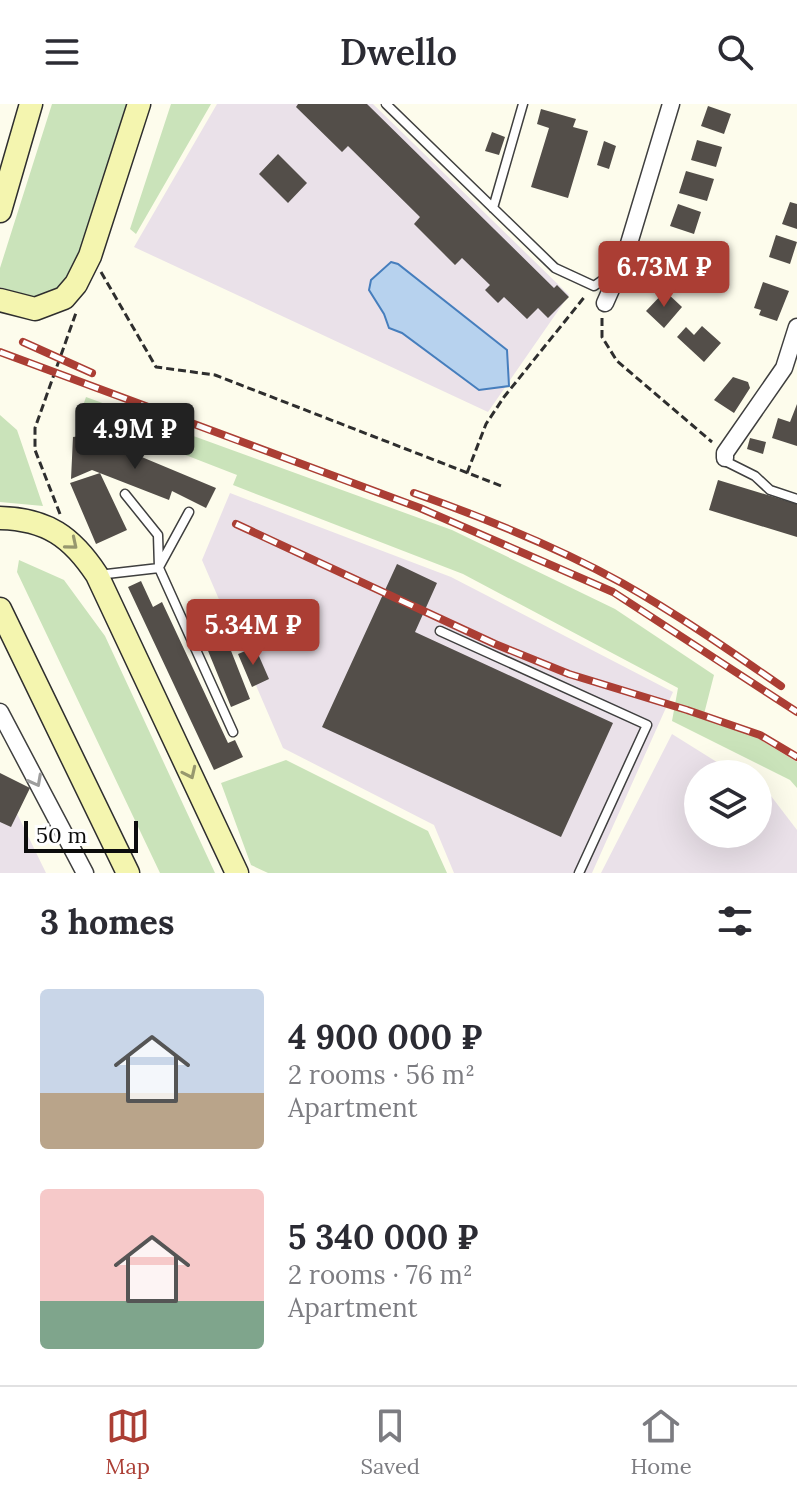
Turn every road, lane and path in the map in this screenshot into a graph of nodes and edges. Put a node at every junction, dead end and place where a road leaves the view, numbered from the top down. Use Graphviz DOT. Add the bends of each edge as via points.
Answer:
graph roads {
  1 [pos="31,104"];
  2 [pos="139,104"];
  3 [pos="386,104"];
  4 [pos="523,104"];
  5 [pos="671,104"];
  6 [pos="493,208"];
  7 [pos="0,211"];
  8 [pos="624,260"];
  9 [pos="95,277"];
  10 [pos="594,286"];
  11 [pos="0,300"];
  12 [pos="81,300"];
  13 [pos="605,303"];
  14 [pos="797,327"];
  15 [pos="793,355"];
  16 [pos="725,456"];
  17 [pos="467,473"];
  18 [pos="504,487"];
  19 [pos="125,494"];
  20 [pos="797,499"];
  21 [pos="189,512"];
  22 [pos="0,518"];
  23 [pos="70,540"];
  24 [pos="159,568"];
  25 [pos="97,575"];
  26 [pos="0,609"];
  27 [pos="440,631"];
  28 [pos="0,712"];
  29 [pos="233,732"];
  30 [pos="85,873"];
  31 [pos="128,873"];
  32 [pos="237,873"];
  33 [pos="579,873"];
  1 -- 7 [label="main road"];
  2 -- 11 [label="main road" via="76,284 64,298 35,309"];
  3 -- 6 [label="lane"];
  4 -- 6 [label="lane"];
  5 -- 8 [label="street"];
  6 -- 10 [label="lane" via="555,268"];
  8 -- 10 [label="lane"];
  8 -- 13 [label="street"];
  9 -- 17 [label="path" via="98,268 156,367 215,375"];
  10 -- 17 [label="path" via="504,397 486,424"];
  12 -- 23 [label="path" via="35,428 35,450"];
  13 -- 16 [label="path" via="602,337 617,361"];
  14 -- 15 [label="street"];
  15 -- 16 [label="street"];
  16 -- 20 [label="lane" via="770,490"];
  17 -- 18 [label="path"];
  19 -- 24 [label="lane" via="158,535"];
  21 -- 24 [label="lane"];
  22 -- 23 [label="main road" via="34,523"];
  23 -- 25 [label="main road, one-way"];
  24 -- 25 [label="lane"];
  24 -- 29 [label="lane"];
  25 -- 32 [label="main road, one-way"];
  26 -- 31 [label="main road"];
  27 -- 33 [label="lane" via="647,725"];
  28 -- 30 [label="street, one-way"];
}
